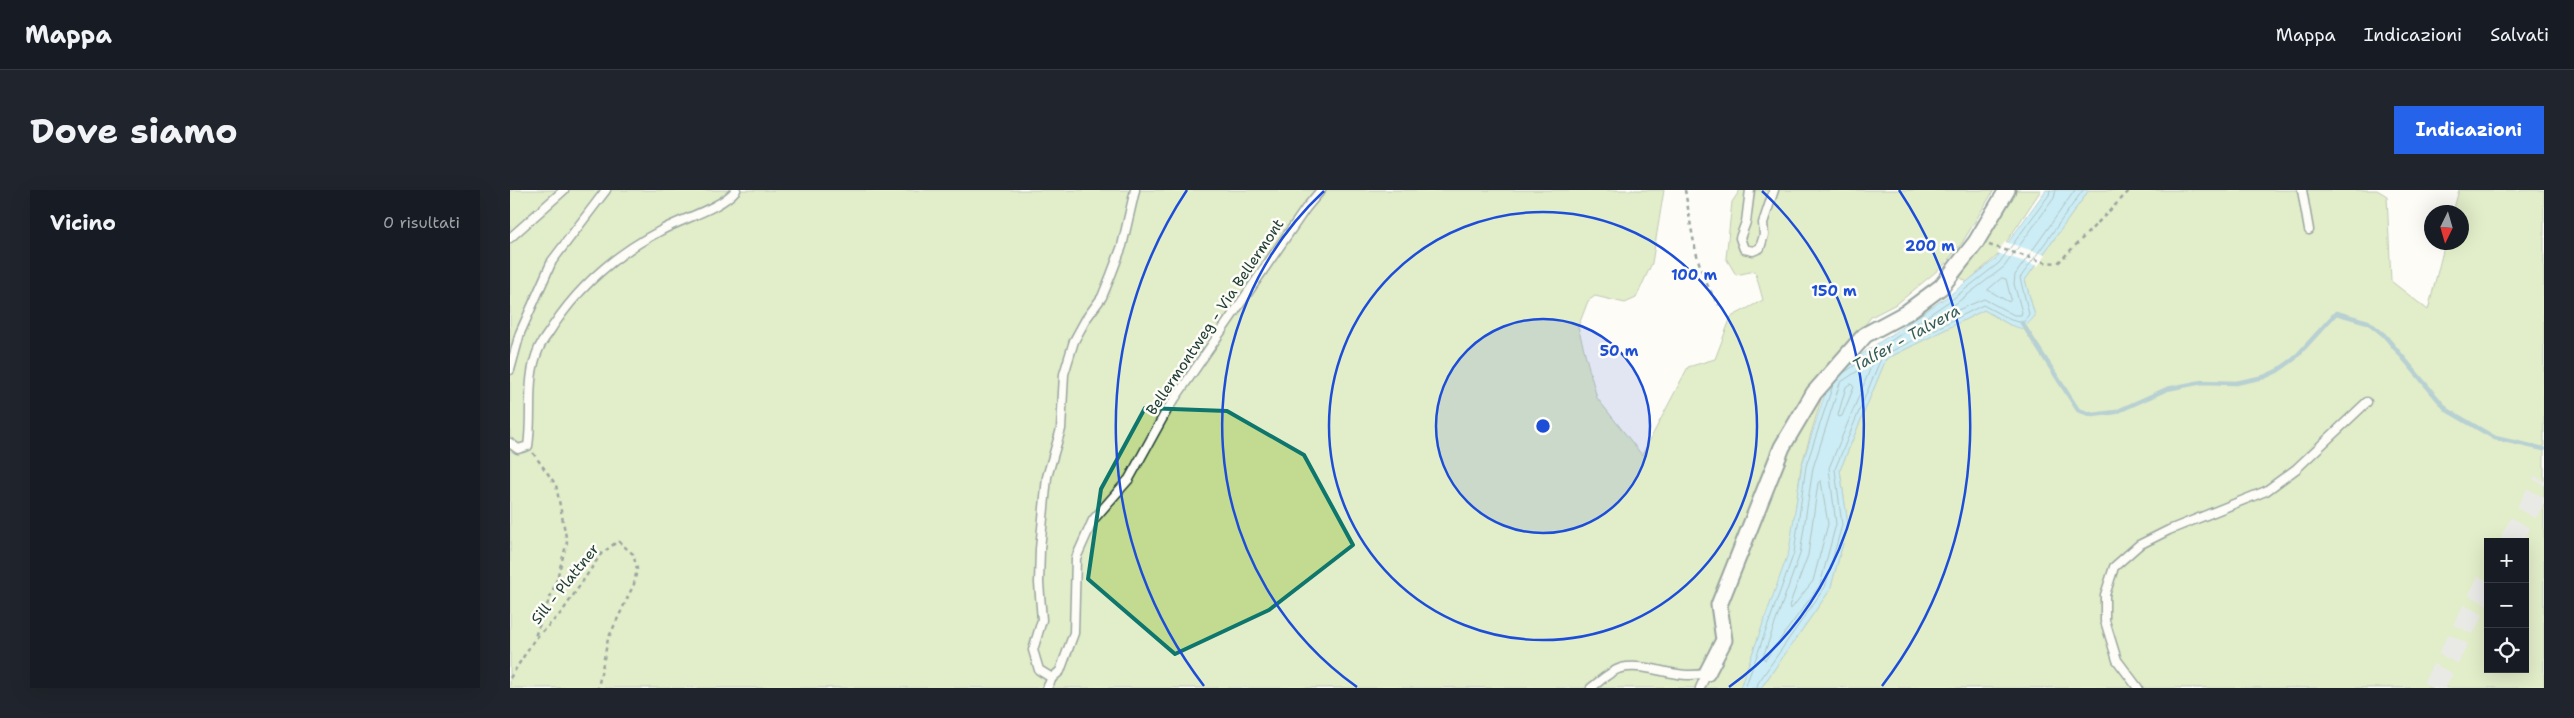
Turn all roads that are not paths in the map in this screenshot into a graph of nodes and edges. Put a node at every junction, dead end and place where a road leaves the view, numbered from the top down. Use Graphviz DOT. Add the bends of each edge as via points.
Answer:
graph roads {
  1 [pos="564,190"];
  2 [pos="606,190"];
  3 [pos="736,190"];
  4 [pos="1135,190"];
  5 [pos="1321,190"];
  6 [pos="1750,190"];
  7 [pos="1774,190"];
  8 [pos="2007,190"];
  9 [pos="2302,190"];
  10 [pos="2309,230"];
  11 [pos="510,238"];
  12 [pos="510,370"];
  13 [pos="2367,402"];
  14 [pos="510,443"];
  15 [pos="1707,673"];
  16 [pos="1052,678"];
  17 [pos="1047,688"];
  18 [pos="1591,688"];
  19 [pos="1700,688"];
  20 [pos="2138,688"];
  1 -- 11 [label="lane"];
  2 -- 12 [label="lane" via="552,261 520,333"];
  3 -- 14 [label="lane" via="729,198 631,246 589,280 538,349 530,390 528,446 518,449"];
  4 -- 16 [label="lane" via="1122,246 1102,297 1074,341 1064,374 1061,429 1045,494 1039,574 1042,620 1034,650 1039,670"];
  5 -- 16 [label="lane, Bellermontweg - Via Bellermont" via="1197,364 1129,479 1092,520 1076,558 1074,633 1060,671"];
  6 -- 7 [label="lane" via="1746,222 1740,238 1744,249 1753,251 1760,248 1763,223"];
  8 -- 15 [label="street" via="1976,242 1933,294 1865,335 1814,393 1782,447 1718,605 1724,640"];
  9 -- 10 [label="lane"];
  13 -- 20 [label="lane" via="2296,469 2266,491 2139,545 2114,567 2105,595 2104,621 2117,660"];
  15 -- 18 [label="lane" via="1692,676 1639,667 1619,668"];
  15 -- 19 [label="lane"];
  16 -- 17 [label="lane, Bellermontweg - Via Bellermont"];
}
